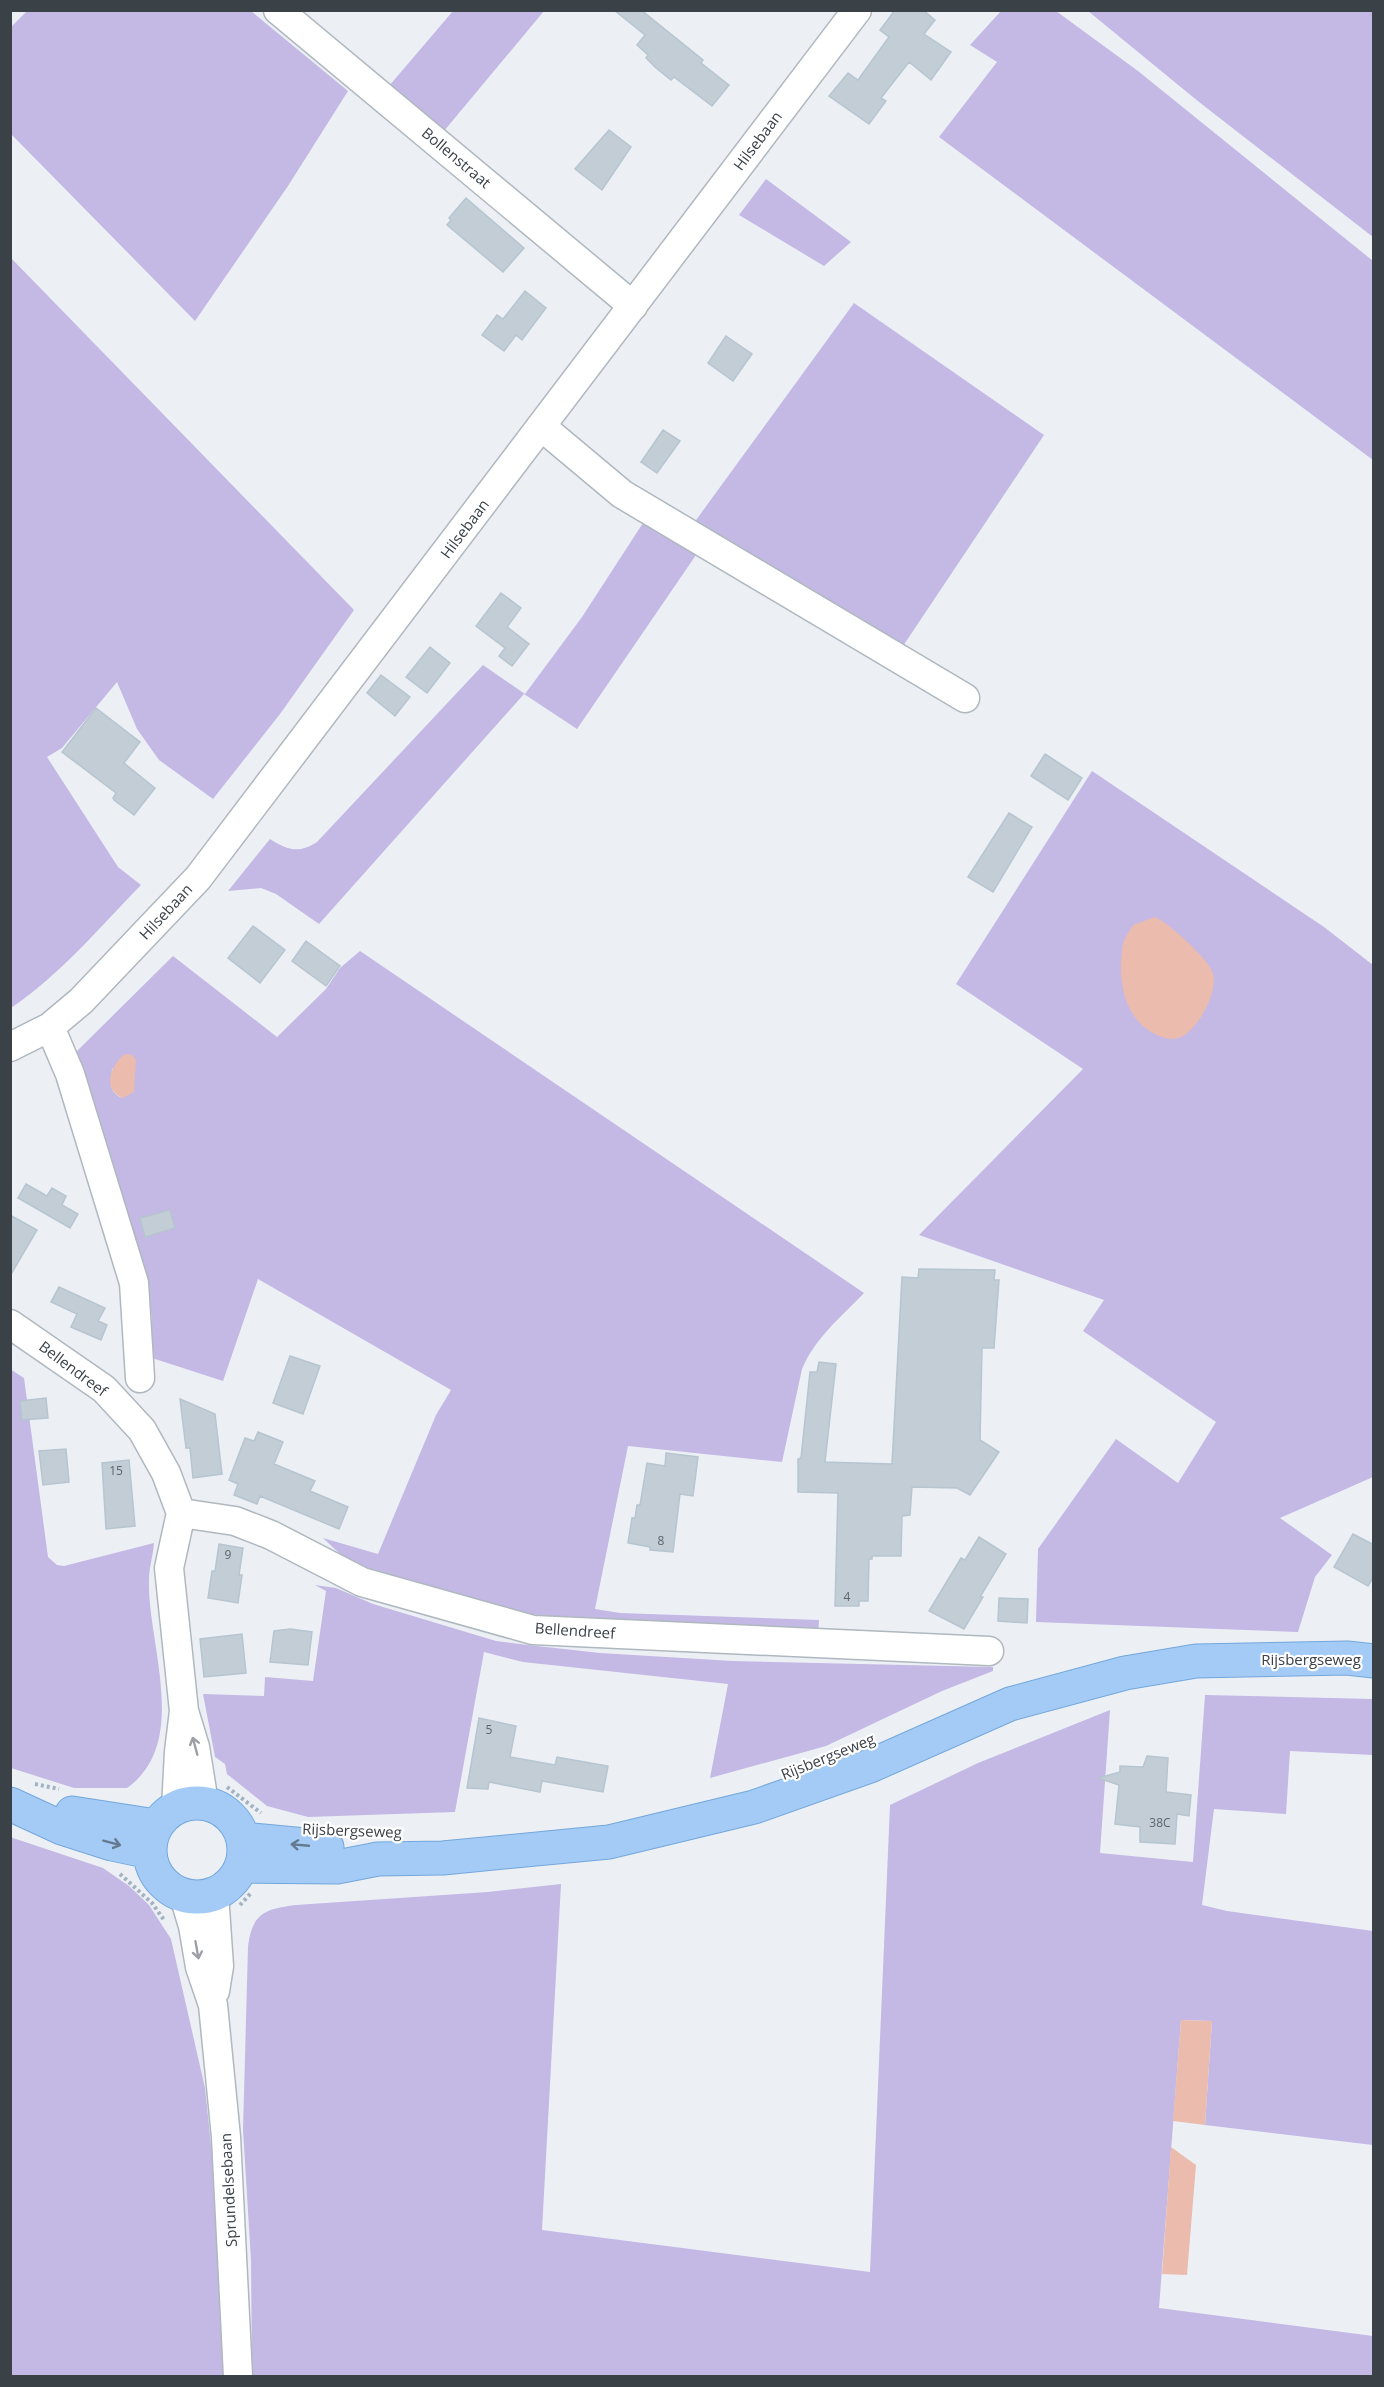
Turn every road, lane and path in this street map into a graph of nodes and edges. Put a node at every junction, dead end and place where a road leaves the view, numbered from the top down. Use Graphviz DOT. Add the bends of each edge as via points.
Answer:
graph roads {
  1 [pos="279,10"];
  2 [pos="857,10"];
  3 [pos="633,306"];
  4 [pos="542,427"];
  5 [pos="965,698"];
  6 [pos="50,1027"];
  7 [pos="10,1047"];
  8 [pos="10,1324"];
  9 [pos="140,1378"];
  10 [pos="181,1513"];
  11 [pos="989,1651"];
  12 [pos="1374,1661"];
  13 [pos="15,1805"];
  14 [pos="182,1815"];
  15 [pos="251,1853"];
  16 [pos="114,1870"];
  17 [pos="212,1900"];
  18 [pos="170,1928"];
  19 [pos="238,2376"];
  1 -- 3 [label="street, Bollenstraat"];
  2 -- 3 [label="street, Hilsebaan"];
  3 -- 4 [label="street, Hilsebaan"];
  4 -- 5 [label="street" via="622,494"];
  4 -- 6 [label="street, Hilsebaan" via="198,878 81,1001"];
  6 -- 7 [label="street, Hilsebaan"];
  6 -- 9 [label="street" via="70,1074 134,1283"];
  8 -- 10 [label="street, Bellendreef" via="104,1389 142,1430 166,1473"];
  10 -- 11 [label="street, Bellendreef" via="235,1521 362,1582 533,1630"];
  10 -- 14 [label="street" via="169,1568 184,1710 195,1747"];
  12 -- 15 [label="main road, Rijsbergseweg" via="1196,1661 1125,1673 1010,1704 870,1766 754,1807 609,1842 442,1858 378,1859 338,1848"];
  13 -- 14 [label="main road" via="64,1811"];
  14 -- 15 [label="path"];
  14 -- 15 [label="main road" via="218,1807 238,1826"];
  14 -- 17 [label="main road" via="153,1866 170,1889"];
  15 -- 17 [label="main road" via="236,1878"];
  15 -- 17 [label="path" via="243,1900"];
  16 -- 18 [label="path" via="152,1903"];
  17 -- 19 [label="street, Sprundelsebaan" via="193,1926 200,1967 213,2004 226,2137"];
}
